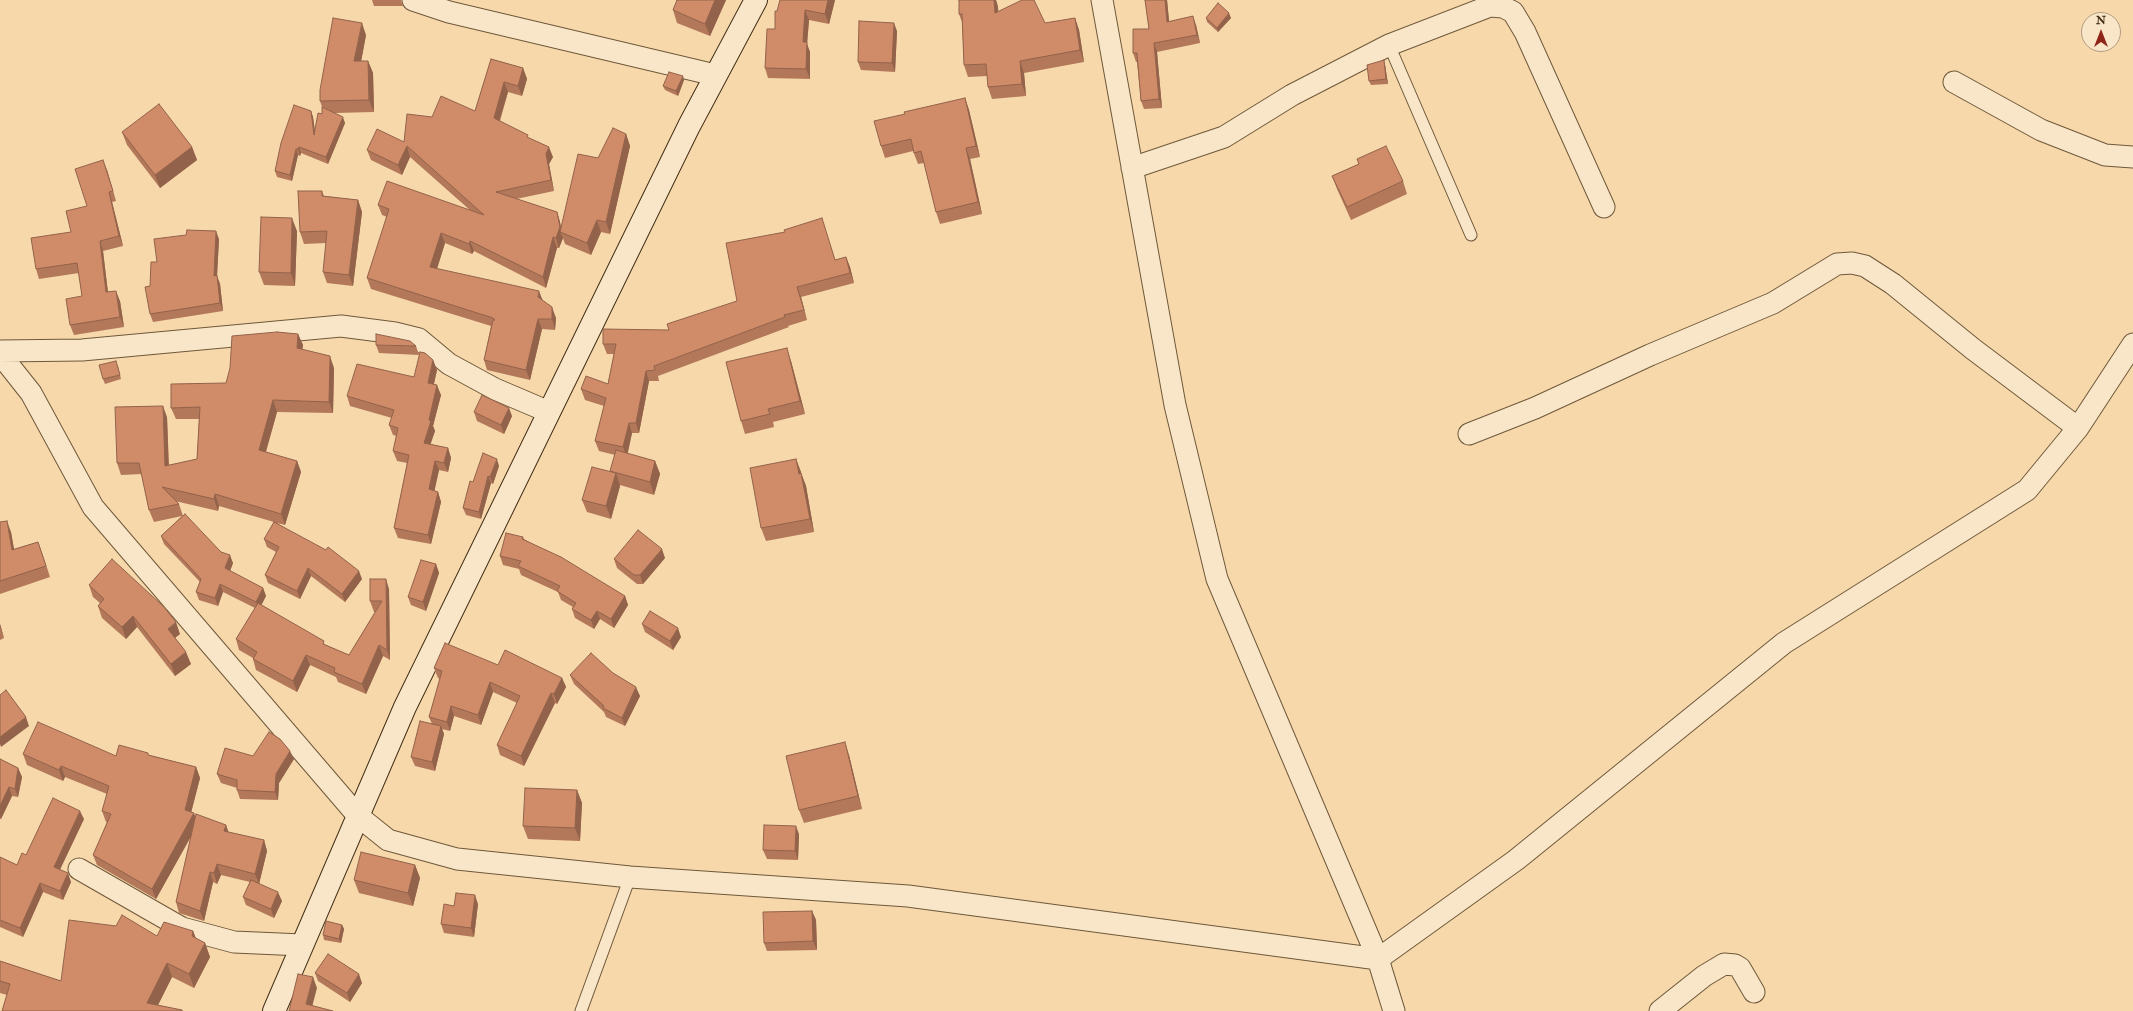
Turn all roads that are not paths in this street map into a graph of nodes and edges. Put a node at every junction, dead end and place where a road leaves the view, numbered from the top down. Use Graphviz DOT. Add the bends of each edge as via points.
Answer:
graph roads {
  1 [pos="413,0"];
  2 [pos="756,0"];
  3 [pos="1102,0"];
  4 [pos="1389,45"];
  5 [pos="715,75"];
  6 [pos="1954,82"];
  7 [pos="2133,157"];
  8 [pos="1132,168"];
  9 [pos="1604,207"];
  10 [pos="1471,235"];
  11 [pos="2133,344"];
  12 [pos="0,353"];
  13 [pos="549,412"];
  14 [pos="2078,428"];
  15 [pos="1469,434"];
  16 [pos="358,816"];
  17 [pos="79,869"];
  18 [pos="630,877"];
  19 [pos="302,945"];
  20 [pos="1378,959"];
  21 [pos="1754,992"];
  22 [pos="274,1011"];
  23 [pos="581,1011"];
  24 [pos="1394,1011"];
  25 [pos="1660,1011"];
  1 -- 5 [label="street" via="450,12"];
  2 -- 5 [label="street"];
  3 -- 8 [label="street"];
  4 -- 8 [label="street" via="1292,95 1224,137"];
  4 -- 9 [label="street" via="1490,6 1503,7 1513,12 1525,32"];
  4 -- 10 [label="lane"];
  5 -- 13 [label="street"];
  6 -- 7 [label="street" via="2041,130 2105,155"];
  8 -- 20 [label="street" via="1175,405 1217,579"];
  11 -- 14 [label="street"];
  12 -- 13 [label="street" via="82,350 341,326 419,339 449,364 494,389"];
  12 -- 16 [label="street" via="32,393 94,507"];
  13 -- 16 [label="street" via="405,707"];
  14 -- 15 [label="street" via="1893,284 1865,266 1852,263 1837,264 1773,303 1650,355 1535,408"];
  14 -- 20 [label="street" via="2027,490 1784,643 1516,860"];
  16 -- 18 [label="street" via="388,840 457,859"];
  16 -- 19 [label="street"];
  17 -- 19 [label="street" via="182,928 234,942"];
  18 -- 20 [label="street" via="908,896"];
  18 -- 23 [label="lane"];
  19 -- 22 [label="street"];
  20 -- 24 [label="street"];
  21 -- 25 [label="street" via="1740,968 1724,964 1704,976"];
}
